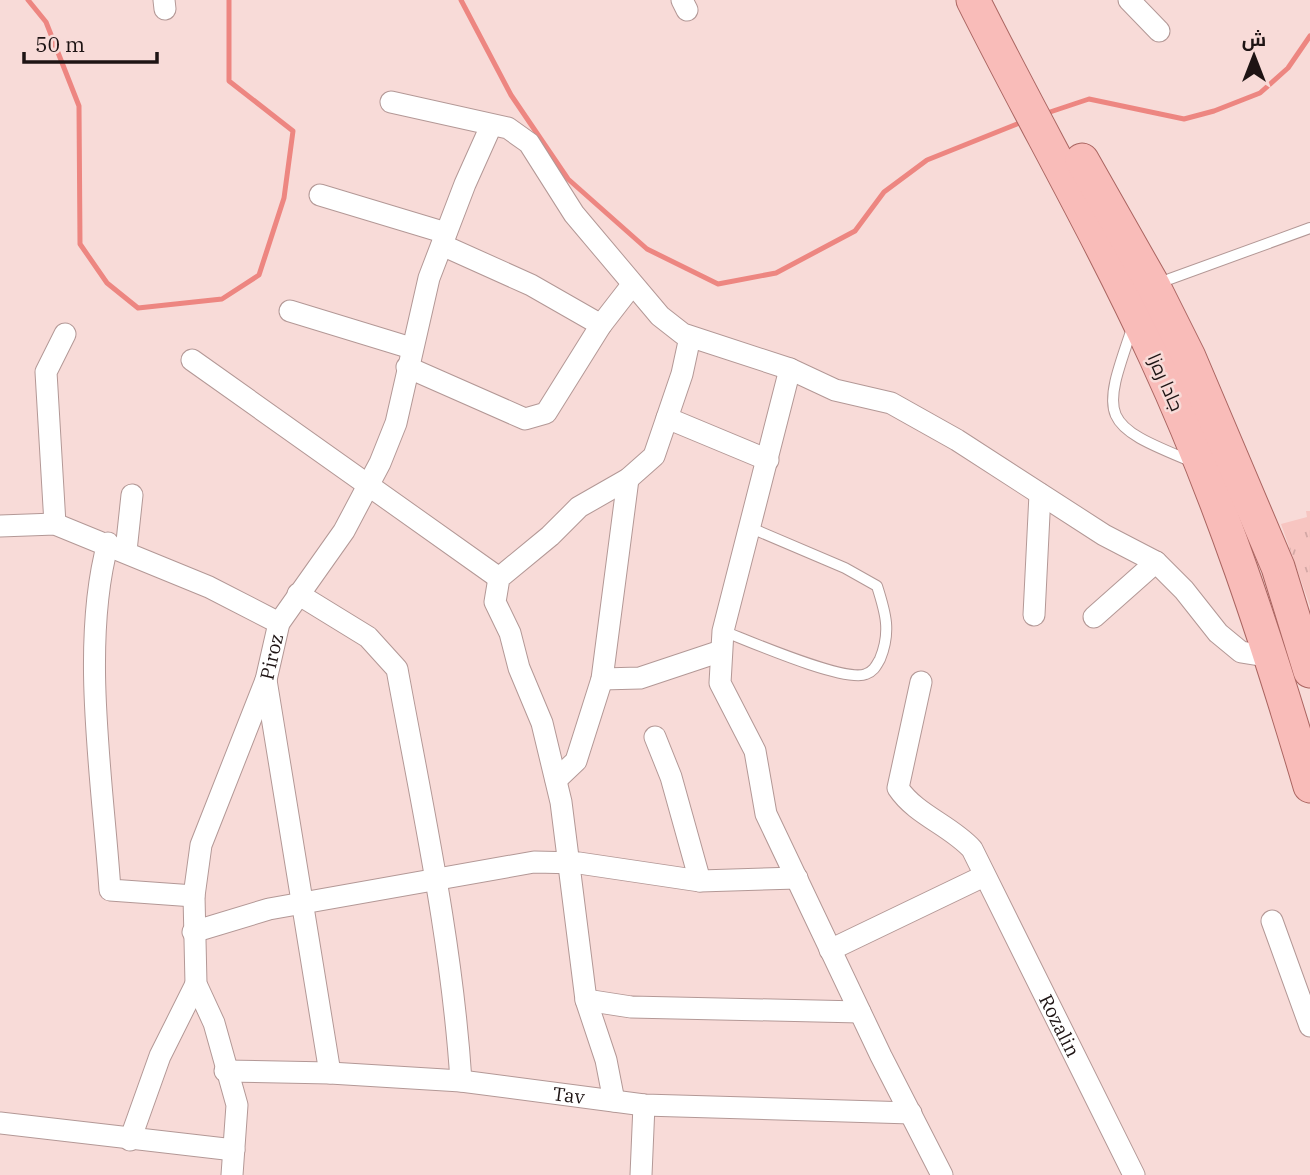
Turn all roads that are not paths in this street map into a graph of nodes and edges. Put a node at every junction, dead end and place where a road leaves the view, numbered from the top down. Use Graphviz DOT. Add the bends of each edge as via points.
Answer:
graph roads {
  1 [pos="1129,0"];
  2 [pos="986,5"];
  3 [pos="1159,31"];
  4 [pos="391,102"];
  5 [pos="491,126"];
  6 [pos="1086,190"];
  7 [pos="320,195"];
  8 [pos="1310,228"];
  9 [pos="444,239"];
  10 [pos="632,285"];
  11 [pos="1153,285"];
  12 [pos="290,311"];
  13 [pos="1136,317"];
  14 [pos="601,326"];
  15 [pos="65,334"];
  16 [pos="690,337"];
  17 [pos="409,357"];
  18 [pos="192,360"];
  19 [pos="790,369"];
  20 [pos="667,418"];
  21 [pos="768,460"];
  22 [pos="1203,466"];
  23 [pos="628,479"];
  24 [pos="368,487"];
  25 [pos="1040,494"];
  26 [pos="132,495"];
  27 [pos="55,524"];
  28 [pos="0,526"];
  29 [pos="751,528"];
  30 [pos="117,547"];
  31 [pos="1156,562"];
  32 [pos="499,578"];
  33 [pos="298,594"];
  34 [pos="1034,615"];
  35 [pos="1094,617"];
  36 [pos="279,623"];
  37 [pos="722,641"];
  38 [pos="1272,657"];
  39 [pos="1309,666"];
  40 [pos="602,679"];
  41 [pos="265,680"];
  42 [pos="921,682"];
  43 [pos="655,737"];
  44 [pos="556,780"];
  45 [pos="1310,786"];
  46 [pos="569,863"];
  47 [pos="984,876"];
  48 [pos="437,877"];
  49 [pos="797,877"];
  50 [pos="700,881"];
  51 [pos="194,896"];
  52 [pos="303,902"];
  53 [pos="1272,921"];
  54 [pos="193,932"];
  55 [pos="830,950"];
  56 [pos="196,984"];
  57 [pos="586,1000"];
  58 [pos="860,1012"];
  59 [pos="1310,1026"];
  60 [pos="225,1071"];
  61 [pos="330,1073"];
  62 [pos="461,1081"];
  63 [pos="614,1101"];
  64 [pos="643,1105"];
  65 [pos="911,1113"];
  66 [pos="0,1123"];
  67 [pos="130,1140"];
  68 [pos="234,1150"];
  69 [pos="232,1175"];
  70 [pos="641,1175"];
  71 [pos="942,1175"];
  72 [pos="1134,1175"];
  1 -- 3 [label="street"];
  2 -- 6 [label="main road, جادا ره‌زا"];
  4 -- 5 [label="street"];
  5 -- 9 [label="street, Piroz"];
  5 -- 10 [label="street" via="508,128 529,143 574,214"];
  6 -- 11 [label="main road, جادا ره‌زا"];
  6 -- 13 [label="main road, جادا ره‌زا"];
  7 -- 9 [label="street"];
  8 -- 11 [label="lane"];
  9 -- 14 [label="street"];
  9 -- 17 [label="street, Piroz"];
  10 -- 14 [label="street"];
  10 -- 16 [label="street" via="660,316"];
  11 -- 39 [label="main road, جادا ره‌زا" via="1189,357 1273,555"];
  12 -- 17 [label="street"];
  13 -- 22 [label="main road, جادا ره‌زا"];
  13 -- 22 [label="lane" via="1110,396 1118,422 1138,440"];
  14 -- 17 [label="street" via="546,413 525,419"];
  15 -- 27 [label="street" via="46,372"];
  16 -- 19 [label="street"];
  16 -- 20 [label="street"];
  17 -- 24 [label="street, Piroz" via="396,423"];
  18 -- 24 [label="street"];
  19 -- 21 [label="street"];
  19 -- 25 [label="street" via="835,390 891,403"];
  20 -- 21 [label="street"];
  20 -- 23 [label="street" via="654,456"];
  21 -- 29 [label="street"];
  22 -- 38 [label="main road, جادا ره‌زا"];
  23 -- 32 [label="street" via="579,507"];
  23 -- 40 [label="street"];
  24 -- 32 [label="street"];
  24 -- 33 [label="street, Piroz" via="344,531"];
  25 -- 31 [label="street"];
  25 -- 34 [label="street"];
  26 -- 30 [label="street"];
  27 -- 28 [label="street"];
  27 -- 30 [label="street"];
  29 -- 37 [label="street"];
  29 -- 37 [label="lane" via="877,586 888,622 887,642 875,668 864,675 843,675"];
  30 -- 36 [label="street"];
  30 -- 51 [label="street" via="101,569 96,690 110,890"];
  31 -- 35 [label="street"];
  31 -- 38 [label="street" via="1218,633 1241,652"];
  32 -- 44 [label="street" via="495,602 542,723"];
  33 -- 36 [label="street, Piroz"];
  33 -- 48 [label="street" via="368,637 397,669"];
  36 -- 41 [label="street, Piroz"];
  37 -- 40 [label="street" via="640,678"];
  37 -- 49 [label="street" via="720,683 755,751 766,814"];
  38 -- 45 [label="main road, جادا ره‌زا"];
  40 -- 44 [label="street" via="576,761"];
  41 -- 51 [label="street, Piroz" via="201,845"];
  41 -- 52 [label="street"];
  42 -- 47 [label="street, Rozalin" via="898,788 906,799 958,833 972,849"];
  43 -- 50 [label="street"];
  44 -- 46 [label="street"];
  46 -- 48 [label="street" via="534,862"];
  46 -- 50 [label="street"];
  46 -- 57 [label="street"];
  47 -- 55 [label="street"];
  47 -- 72 [label="street, Rozalin"];
  48 -- 52 [label="street"];
  48 -- 62 [label="street" via="457,1008"];
  49 -- 50 [label="street"];
  49 -- 55 [label="street"];
  51 -- 54 [label="street, Piroz"];
  52 -- 54 [label="street"];
  52 -- 61 [label="street"];
  53 -- 59 [label="street"];
  54 -- 56 [label="street, Piroz"];
  55 -- 58 [label="street"];
  56 -- 60 [label="street, Piroz" via="214,1023"];
  56 -- 67 [label="street" via="160,1056"];
  57 -- 58 [label="street" via="631,1007"];
  57 -- 63 [label="street"];
  58 -- 65 [label="street"];
  60 -- 61 [label="street, Tav"];
  60 -- 68 [label="street, Piroz" via="237,1105"];
  61 -- 62 [label="street, Tav"];
  62 -- 63 [label="street, Tav"];
  63 -- 64 [label="street, Tav"];
  64 -- 65 [label="street, Tav"];
  64 -- 70 [label="street"];
  65 -- 71 [label="street"];
  66 -- 67 [label="street"];
  67 -- 68 [label="street"];
  68 -- 69 [label="street, Piroz"];
}
